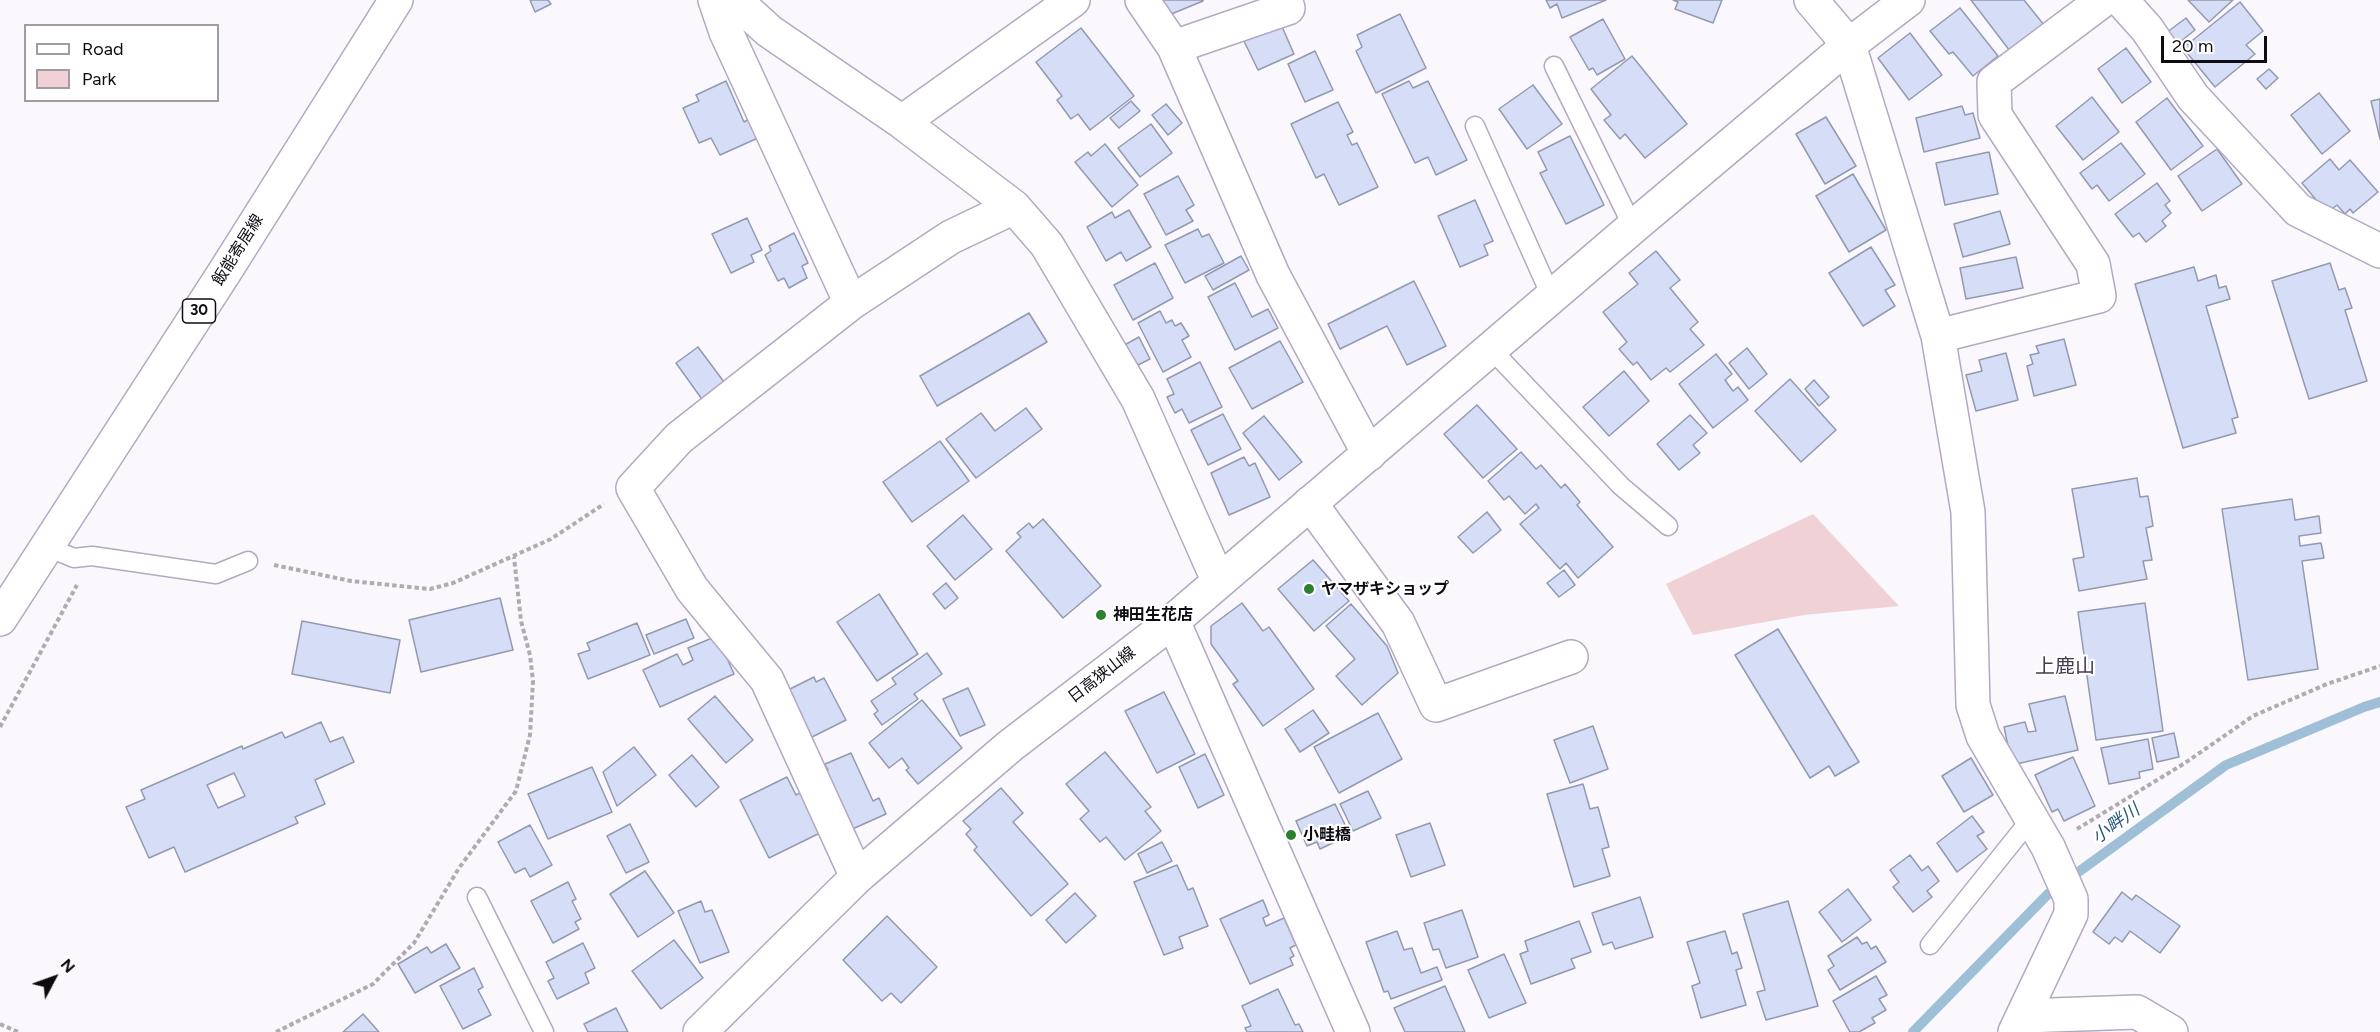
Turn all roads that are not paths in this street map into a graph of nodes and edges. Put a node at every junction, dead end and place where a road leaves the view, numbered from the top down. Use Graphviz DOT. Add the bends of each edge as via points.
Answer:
graph roads {
  1 [pos="396,0"];
  2 [pos="715,0"];
  3 [pos="735,0"];
  4 [pos="1142,0"];
  5 [pos="1286,0"];
  6 [pos="1811,0"];
  7 [pos="1908,0"];
  8 [pos="2103,0"];
  9 [pos="2121,0"];
  10 [pos="1054,5"];
  11 [pos="1850,45"];
  12 [pos="1174,47"];
  13 [pos="1554,66"];
  14 [pos="902,122"];
  15 [pos="1475,126"];
  16 [pos="1014,207"];
  17 [pos="1633,227"];
  18 [pos="2380,251"];
  19 [pos="1551,296"];
  20 [pos="851,303"];
  21 [pos="1938,336"];
  22 [pos="1491,348"];
  23 [pos="1369,454"];
  24 [pos="1310,503"];
  25 [pos="1668,526"];
  26 [pos="47,547"];
  27 [pos="248,561"];
  28 [pos="1218,580"];
  29 [pos="0,619"];
  30 [pos="1173,621"];
  31 [pos="1571,657"];
  32 [pos="2031,819"];
  33 [pos="857,877"];
  34 [pos="477,897"];
  35 [pos="1930,945"];
  36 [pos="2019,1024"];
  37 [pos="544,1032"];
  38 [pos="700,1032"];
  39 [pos="1353,1032"];
  40 [pos="2171,1032"];
  1 -- 26 [label="street, 飯能寄居線 / 30"];
  2 -- 20 [label="street" via="726,32"];
  3 -- 14 [label="street" via="769,31"];
  4 -- 12 [label="street"];
  5 -- 12 [label="street" via="1288,8"];
  6 -- 11 [label="street"];
  7 -- 11 [label="street, 日高狭山線"];
  8 -- 21 [label="street" via="1995,82 1995,115 2093,264 2099,296"];
  9 -- 18 [label="street" via="2147,28 2193,97 2298,210"];
  10 -- 14 [label="street"];
  11 -- 17 [label="street, 日高狭山線"];
  11 -- 21 [label="street"];
  12 -- 23 [label="street" via="1273,275"];
  13 -- 17 [label="lane"];
  14 -- 16 [label="street"];
  15 -- 19 [label="lane"];
  16 -- 20 [label="street" via="951,237"];
  16 -- 28 [label="street" via="1047,245 1138,399"];
  17 -- 19 [label="street, 日高狭山線"];
  19 -- 22 [label="street, 日高狭山線"];
  20 -- 33 [label="street" via="679,438 633,488 692,589 767,680"];
  21 -- 32 [label="street" via="1968,512 1972,705 1983,736"];
  22 -- 23 [label="street, 日高狭山線"];
  22 -- 25 [label="lane" via="1621,486"];
  23 -- 24 [label="street, 日高狭山線"];
  24 -- 28 [label="street, 日高狭山線"];
  24 -- 31 [label="street" via="1398,623 1436,705"];
  26 -- 27 [label="lane" via="74,558 92,556 216,574"];
  26 -- 29 [label="street, 飯能寄居線 / 30"];
  28 -- 30 [label="street, 日高狭山線"];
  30 -- 33 [label="street, 日高狭山線" via="1010,746"];
  30 -- 39 [label="street"];
  32 -- 35 [label="lane"];
  32 -- 36 [label="street" via="2071,899 2071,914"];
  33 -- 38 [label="street, 日高狭山線"];
  34 -- 37 [label="lane"];
  36 -- 40 [label="street" via="2137,1012"];
}
